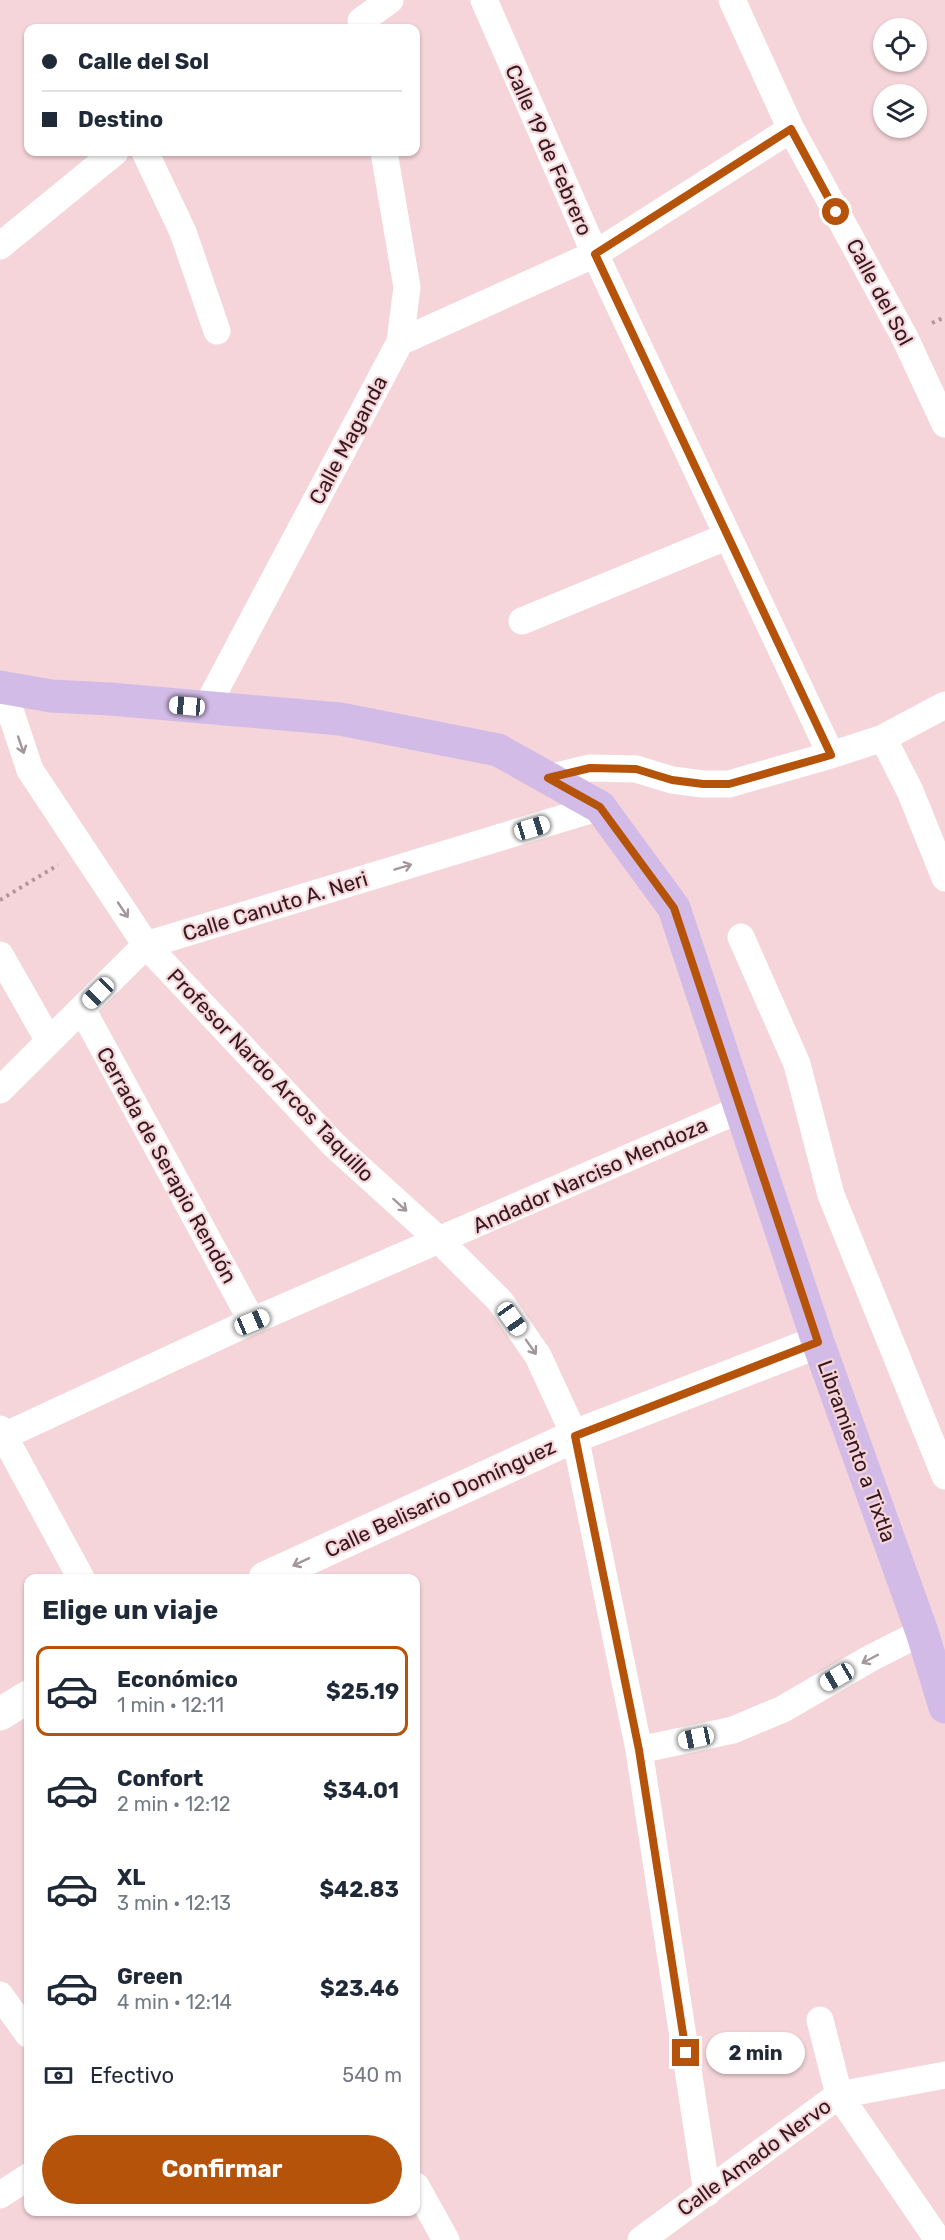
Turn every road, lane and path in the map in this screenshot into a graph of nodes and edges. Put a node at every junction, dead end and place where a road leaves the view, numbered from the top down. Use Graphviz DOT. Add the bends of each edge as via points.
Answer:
graph roads {
  1 [pos="390,0"];
  2 [pos="484,0"];
  3 [pos="732,0"];
  4 [pos="360,17"];
  5 [pos="791,129"];
  6 [pos="110,156"];
  7 [pos="147,156"];
  8 [pos="385,156"];
  9 [pos="0,246"];
  10 [pos="595,254"];
  11 [pos="218,331"];
  12 [pos="400,342"];
  13 [pos="945,424"];
  14 [pos="728,536"];
  15 [pos="522,621"];
  16 [pos="1,688"];
  17 [pos="945,705"];
  18 [pos="206,708"];
  19 [pos="883,738"];
  20 [pos="831,755"];
  21 [pos="548,778"];
  22 [pos="600,807"];
  23 [pos="82,849"];
  24 [pos="945,878"];
  25 [pos="0,900"];
  26 [pos="741,937"];
  27 [pos="146,945"];
  28 [pos="0,955"];
  29 [pos="82,1009"];
  30 [pos="49,1041"];
  31 [pos="0,1090"];
  32 [pos="741,1109"];
  33 [pos="440,1241"];
  34 [pos="252,1322"];
  35 [pos="818,1342"];
  36 [pos="2,1432"];
  37 [pos="575,1436"];
  38 [pos="945,1476"];
  39 [pos="79,1574"];
  40 [pos="274,1574"];
  41 [pos="922,1632"];
  42 [pos="24,1699"];
  43 [pos="945,1707"];
  44 [pos="0,1714"];
  45 [pos="639,1750"];
  46 [pos="0,1995"];
  47 [pos="820,2020"];
  48 [pos="24,2028"];
  49 [pos="945,2074"];
  50 [pos="839,2095"];
  51 [pos="24,2180"];
  52 [pos="420,2193"];
  53 [pos="707,2193"];
  54 [pos="0,2195"];
  55 [pos="446,2240"];
  56 [pos="641,2240"];
  57 [pos="938,2240"];
  1 -- 4 [label="street"];
  2 -- 10 [label="street, Calle 19 de Febrero"];
  3 -- 5 [label="street, Calle del Sol"];
  5 -- 10 [label="street"];
  5 -- 13 [label="street, Calle del Sol" via="904,336"];
  6 -- 9 [label="street"];
  7 -- 11 [label="street" via="183,232"];
  8 -- 12 [label="street, Calle Maganda" via="406,287"];
  10 -- 12 [label="street"];
  10 -- 14 [label="street, Calle 19 de Febrero"];
  12 -- 18 [label="street, Calle Maganda"];
  14 -- 15 [label="street"];
  14 -- 20 [label="street, Calle 19 de Febrero"];
  16 -- 18 [label="main road, Libramiento a Tixtla" via="51,696"];
  16 -- 23 [label="street, Profesor Nardo Arcos Taquillo, one-way" via="30,770"];
  17 -- 19 [label="street"];
  18 -- 21 [label="main road, Libramiento a Tixtla" via="340,719 498,750"];
  19 -- 20 [label="street"];
  19 -- 24 [label="street" via="910,790"];
  20 -- 21 [label="street" via="729,784 672,780 636,769 590,768"];
  21 -- 22 [label="main road, Libramiento a Tixtla"];
  27 -- 22 [label="street, Calle Canuto A. Neri, one-way"];
  22 -- 32 [label="main road, Libramiento a Tixtla" via="674,908"];
  23 -- 25 [label="path"];
  23 -- 27 [label="street, Profesor Nardo Arcos Taquillo, one-way"];
  26 -- 38 [label="street" via="796,1064 831,1196"];
  27 -- 29 [label="street, Calle Canuto A. Neri"];
  27 -- 33 [label="street, Profesor Nardo Arcos Taquillo, one-way" via="334,1145"];
  28 -- 30 [label="street"];
  29 -- 30 [label="street, Calle Canuto A. Neri"];
  29 -- 34 [label="street, Cerrada de Serapio Rendón"];
  30 -- 31 [label="street, Calle Canuto A. Neri"];
  32 -- 33 [label="street, Andador Narciso Mendoza"];
  32 -- 35 [label="main road, Libramiento a Tixtla"];
  33 -- 34 [label="street, Andador Narciso Mendoza"];
  33 -- 37 [label="street, Profesor Nardo Arcos Taquillo, one-way" via="500,1301 538,1356"];
  34 -- 36 [label="street, Andador Narciso Mendoza"];
  35 -- 37 [label="street, Calle Belisario Domínguez"];
  35 -- 41 [label="main road, Libramiento a Tixtla"];
  36 -- 39 [label="street"];
  37 -- 40 [label="street, Calle Belisario Domínguez, one-way"];
  37 -- 45 [label="street, Profesor Nardo Arcos Taquillo"];
  41 -- 43 [label="main road, Libramiento a Tixtla"];
  41 -- 45 [label="street, one-way" via="783,1709 733,1730"];
  42 -- 44 [label="street"];
  45 -- 53 [label="street, Profesor Nardo Arcos Taquillo"];
  46 -- 48 [label="street"];
  47 -- 50 [label="street"];
  49 -- 50 [label="street"];
  50 -- 53 [label="street, Calle Amado Nervo"];
  50 -- 57 [label="street"];
  51 -- 54 [label="street"];
  52 -- 55 [label="street"];
  53 -- 56 [label="street, Calle Amado Nervo"];
}
